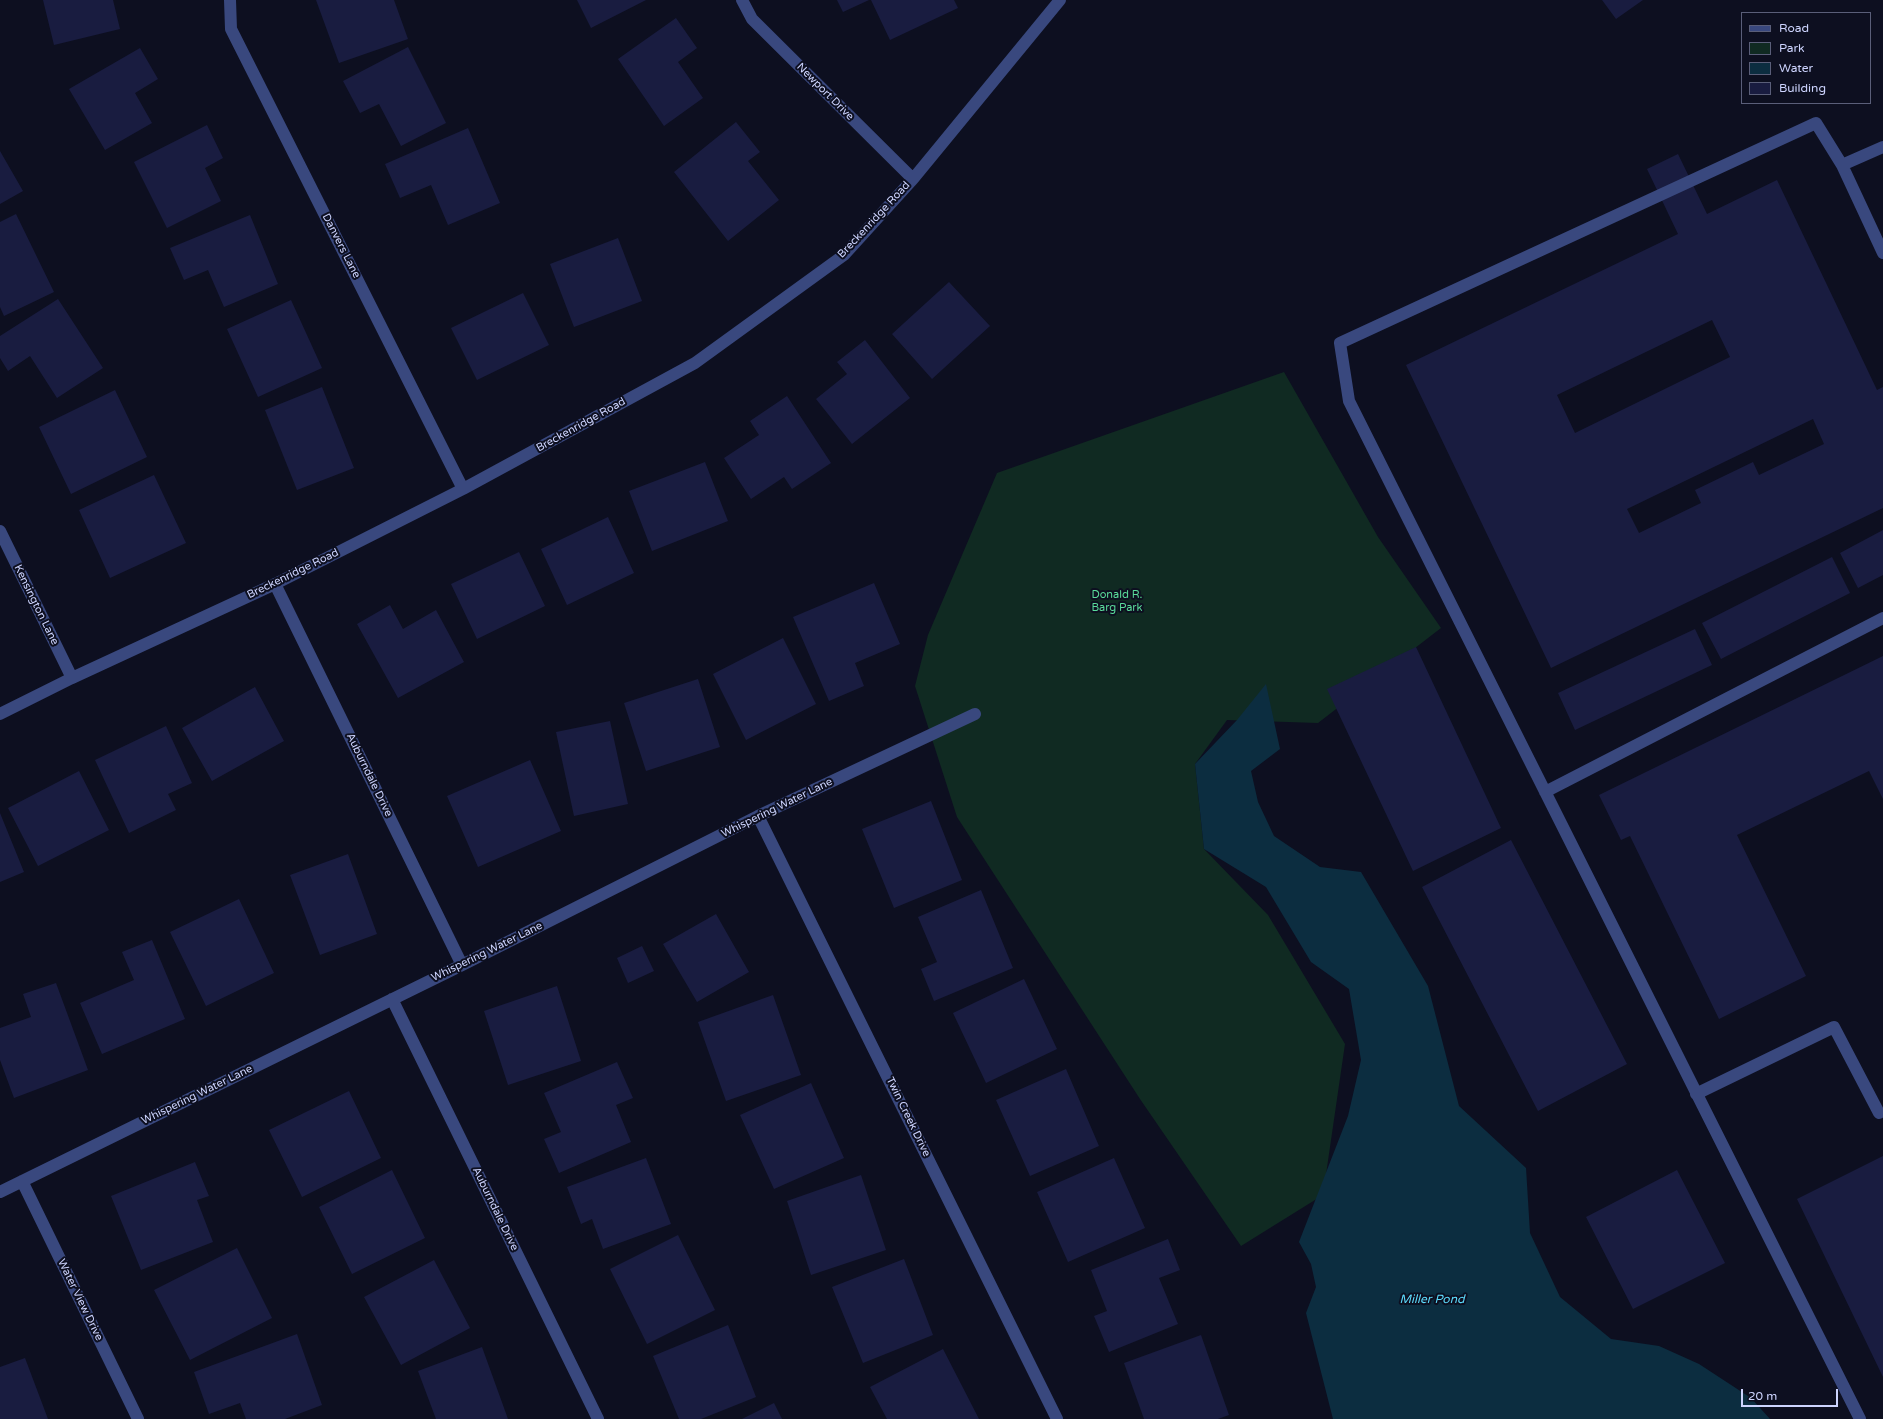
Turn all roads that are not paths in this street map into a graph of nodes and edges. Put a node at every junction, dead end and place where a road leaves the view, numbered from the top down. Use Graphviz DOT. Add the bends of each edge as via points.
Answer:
graph roads {
  1 [pos="230,0"];
  2 [pos="742,0"];
  3 [pos="1060,0"];
  4 [pos="1883,147"];
  5 [pos="1842,165"];
  6 [pos="913,179"];
  7 [pos="1883,253"];
  8 [pos="463,489"];
  9 [pos="0,531"];
  10 [pos="275,584"];
  11 [pos="1883,618"];
  12 [pos="72,678"];
  13 [pos="0,714"];
  14 [pos="975,714"];
  15 [pos="1545,792"];
  16 [pos="758,816"];
  17 [pos="462,966"];
  18 [pos="392,999"];
  19 [pos="1696,1094"];
  20 [pos="1880,1113"];
  21 [pos="22,1181"];
  22 [pos="0,1192"];
  23 [pos="138,1419"];
  24 [pos="598,1419"];
  25 [pos="1057,1419"];
  26 [pos="1860,1419"];
  1 -- 8 [label="street, Danvers Lane" via="231,29"];
  2 -- 6 [label="street, Newport Drive" via="752,19"];
  3 -- 6 [label="street, Breckenridge Road"];
  4 -- 5 [label="street"];
  5 -- 7 [label="street"];
  5 -- 15 [label="street" via="1816,123 1340,343 1349,401"];
  6 -- 8 [label="street, Breckenridge Road" via="844,255 695,363"];
  8 -- 10 [label="street, Breckenridge Road"];
  9 -- 12 [label="street, Kensington Lane"];
  10 -- 12 [label="street, Breckenridge Road"];
  10 -- 17 [label="street, Auburndale Drive"];
  11 -- 15 [label="street"];
  12 -- 13 [label="street, Breckenridge Road"];
  14 -- 16 [label="street, Whispering Water Lane"];
  15 -- 19 [label="street"];
  16 -- 17 [label="street, Whispering Water Lane"];
  16 -- 25 [label="street, Twin Creek Drive"];
  17 -- 18 [label="street, Whispering Water Lane"];
  18 -- 21 [label="street, Whispering Water Lane"];
  18 -- 24 [label="street, Auburndale Drive"];
  19 -- 20 [label="street" via="1834,1027"];
  19 -- 26 [label="street"];
  21 -- 22 [label="street, Whispering Water Lane"];
  21 -- 23 [label="street, Water View Drive"];
}
